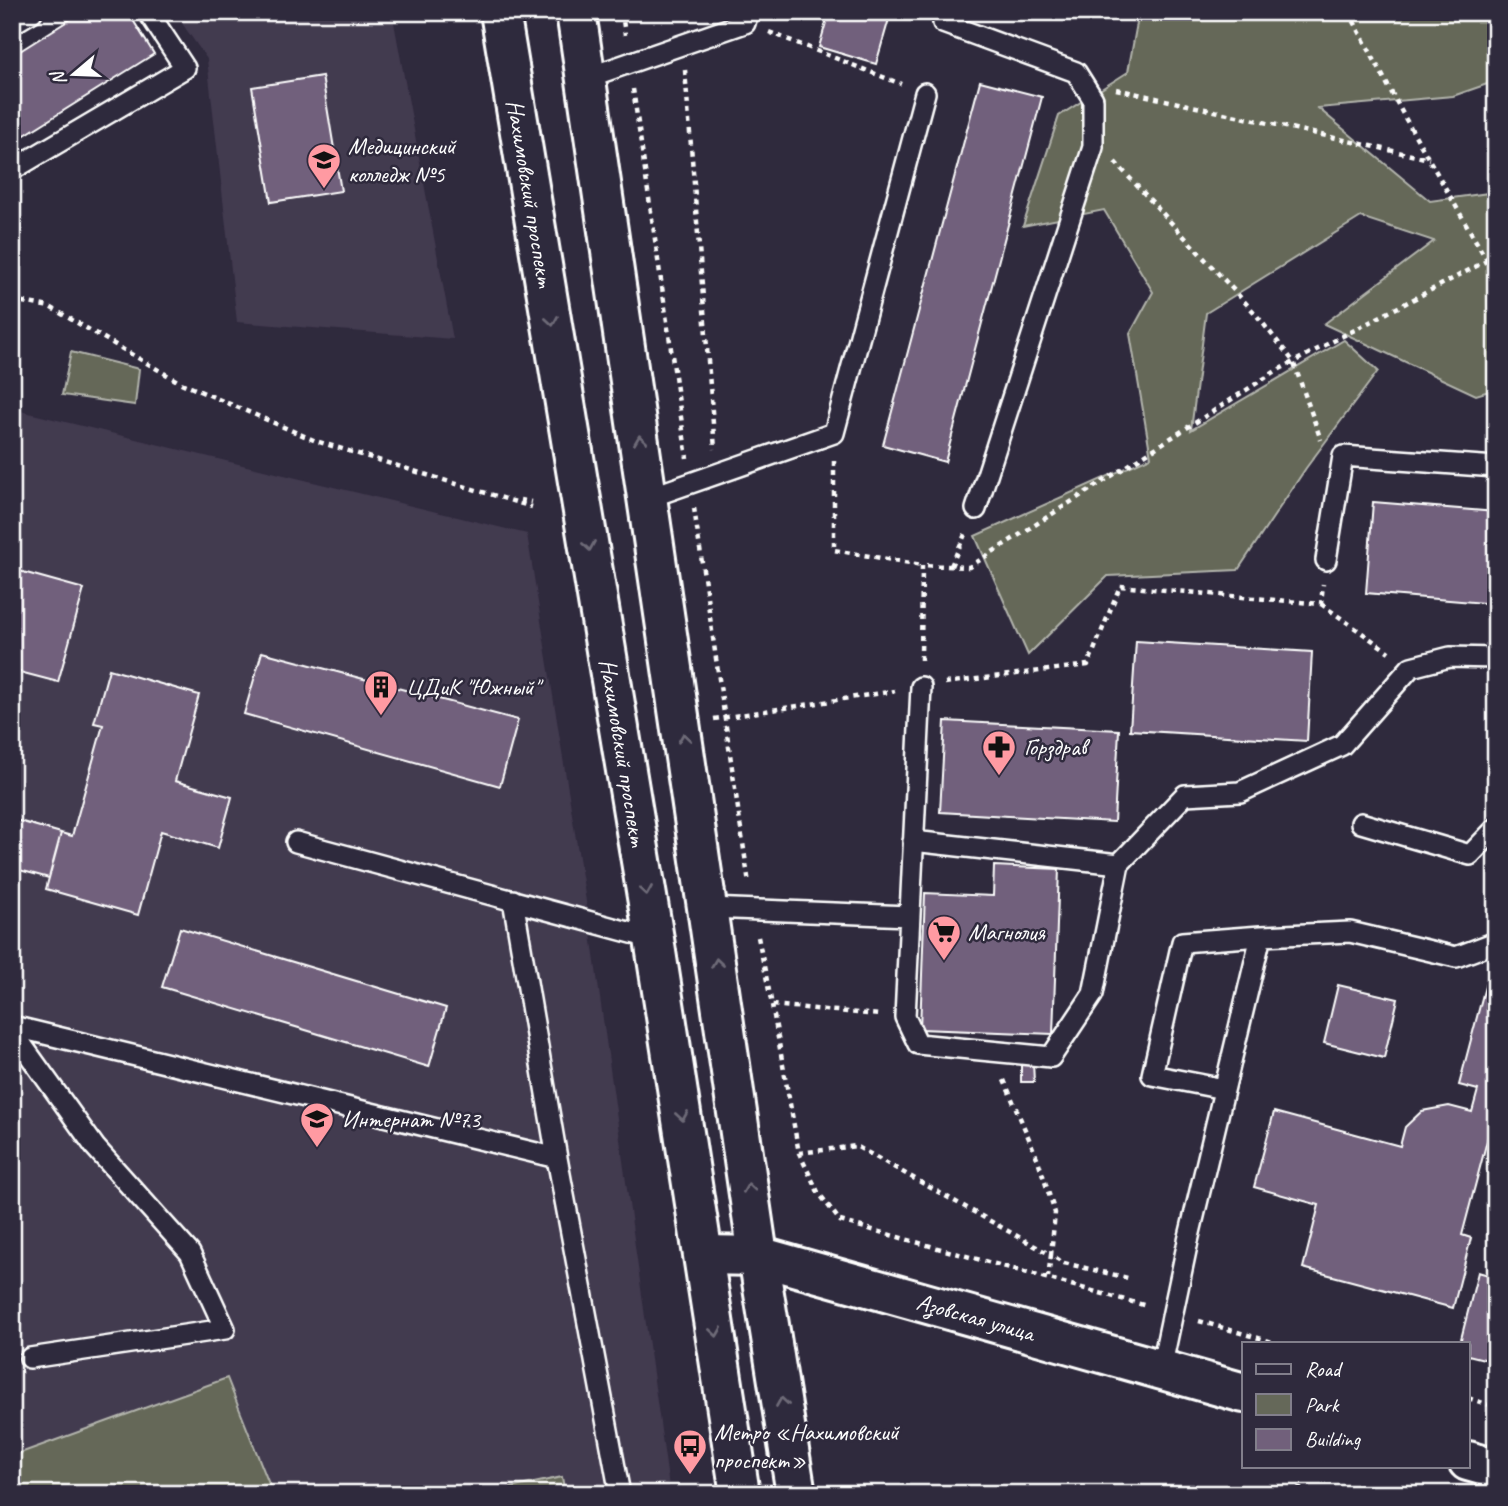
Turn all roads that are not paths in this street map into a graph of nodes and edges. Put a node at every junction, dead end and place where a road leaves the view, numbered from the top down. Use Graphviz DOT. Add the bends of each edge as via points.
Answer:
graph roads {
  1 [pos="32,12"];
  2 [pos="148,12"];
  3 [pos="500,12"];
  4 [pos="576,12"];
  5 [pos="946,12"];
  6 [pos="747,18"];
  7 [pos="12,24"];
  8 [pos="586,78"];
  9 [pos="925,93"];
  10 [pos="12,170"];
  11 [pos="1496,467"];
  12 [pos="648,498"];
  13 [pos="976,509"];
  14 [pos="1326,560"];
  15 [pos="1496,658"];
  16 [pos="921,687"];
  17 [pos="1361,823"];
  18 [pos="1496,828"];
  19 [pos="913,841"];
  20 [pos="296,842"];
  21 [pos="1119,864"];
  22 [pos="513,900"];
  23 [pos="709,908"];
  24 [pos="909,916"];
  25 [pos="1261,936"];
  26 [pos="654,939"];
  27 [pos="1496,942"];
  28 [pos="12,1028"];
  29 [pos="1224,1089"];
  30 [pos="558,1158"];
  31 [pos="704,1255"];
  32 [pos="758,1256"];
  33 [pos="30,1358"];
  34 [pos="1161,1369"];
  35 [pos="1242,1392"];
  36 [pos="1470,1462"];
  37 [pos="1496,1469"];
  38 [pos="620,1494"];
  39 [pos="740,1494"];
  40 [pos="796,1494"];
  1 -- 7 [label="lane"];
  2 -- 10 [label="lane" via="186,68"];
  3 -- 26 [label="main road, Нахимовский проспект, one-way"];
  4 -- 8 [label="main road"];
  5 -- 13 [label="lane" via="943,23 1076,72 1093,99 1093,147"];
  6 -- 8 [label="lane"];
  12 -- 8 [label="main road, one-way"];
  9 -- 12 [label="lane" via="834,433"];
  11 -- 14 [label="lane" via="1343,456"];
  23 -- 12 [label="main road, one-way"];
  15 -- 21 [label="lane" via="1450,657 1411,667 1342,745 1240,792 1185,795"];
  16 -- 19 [label="lane"];
  17 -- 18 [label="lane" via="1470,855"];
  19 -- 21 [label="lane"];
  19 -- 24 [label="lane"];
  20 -- 22 [label="lane"];
  21 -- 24 [label="lane" via="1093,994 1051,1057 918,1044 905,1017"];
  22 -- 26 [label="lane"];
  22 -- 30 [label="lane"];
  23 -- 24 [label="lane"];
  32 -- 23 [label="main road, one-way"];
  25 -- 27 [label="lane" via="1350,932 1457,957"];
  25 -- 29 [label="lane"];
  25 -- 29 [label="lane" via="1182,942 1152,1075"];
  26 -- 31 [label="main road, Нахимовский проспект, one-way"];
  28 -- 30 [label="lane"];
  28 -- 33 [label="lane" via="96,1147 190,1253 225,1329"];
  29 -- 34 [label="lane"];
  30 -- 38 [label="lane"];
  31 -- 32 [label="main road, Азовская улица"];
  31 -- 39 [label="main road, Нахимовский проспект, one-way"];
  32 -- 34 [label="main road, Азовская улица"];
  40 -- 32 [label="main road, one-way"];
  34 -- 35 [label="main road, Азовская улица"];
  36 -- 37 [label="main road"];
}
